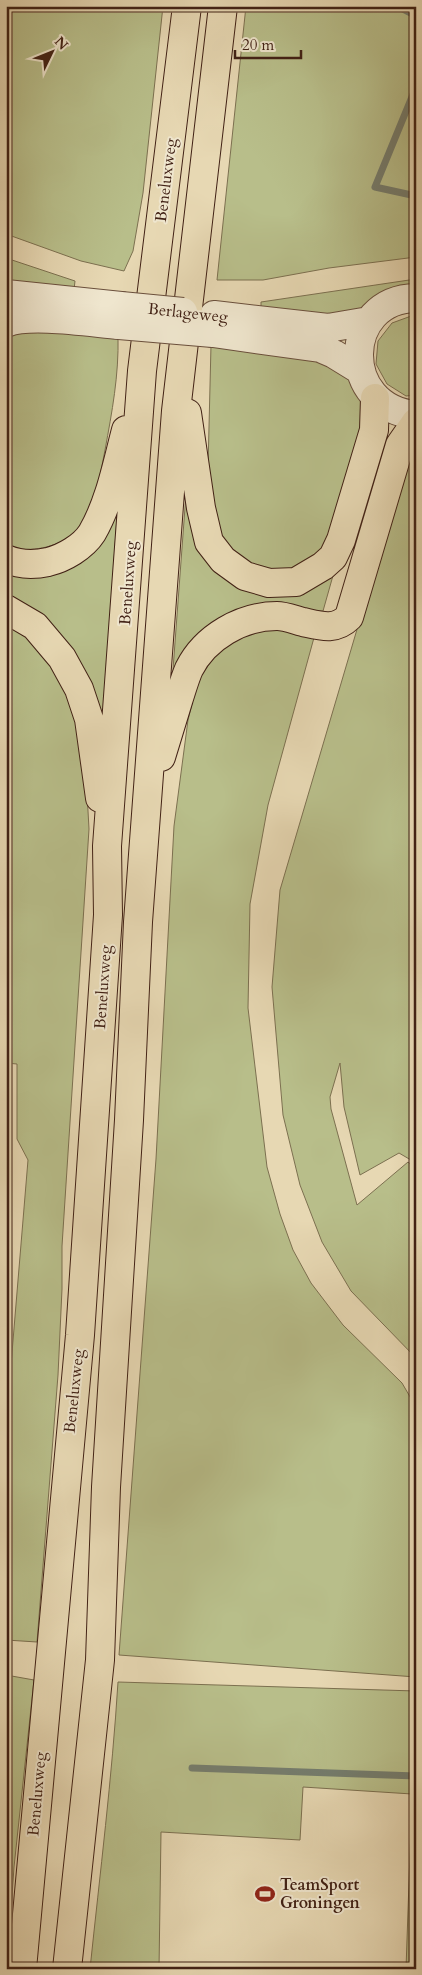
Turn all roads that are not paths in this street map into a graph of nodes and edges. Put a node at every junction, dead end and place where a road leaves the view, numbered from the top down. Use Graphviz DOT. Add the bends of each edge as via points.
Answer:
graph roads {
  1 [pos="187,6"];
  2 [pos="223,6"];
  3 [pos="6,294"];
  4 [pos="416,298"];
  5 [pos="120,316"];
  6 [pos="369,321"];
  7 [pos="6,323"];
  8 [pos="213,324"];
  9 [pos="181,370"];
  10 [pos="360,370"];
  11 [pos="142,371"];
  12 [pos="375,398"];
  13 [pos="416,415"];
  14 [pos="416,422"];
  15 [pos="6,559"];
  16 [pos="6,609"];
  17 [pos="146,805"];
  18 [pos="107,846"];
  19 [pos="22,1969"];
  20 [pos="67,1969"];
  1 -- 11 [label="highway, Beneluxweg"];
  2 -- 9 [label="highway, Beneluxweg"];
  3 -- 5 [label="street, Berlageweg"];
  4 -- 6 [label="street" via="397,301"];
  5 -- 7 [label="street, Berlageweg" via="75,321 16,318"];
  5 -- 8 [label="street, Berlageweg, bridge"];
  6 -- 8 [label="street, Berlageweg" via="328,328"];
  6 -- 10 [label="street" via="359,343"];
  8 -- 10 [label="street, Berlageweg" via="320,348"];
  9 -- 12 [label="highway" via="209,542 223,560 245,576 269,583 296,582 333,556 341,540 374,430"];
  9 -- 17 [label="highway, Beneluxweg"];
  10 -- 12 [label="street"];
  11 -- 15 [label="highway" via="109,493 92,534 80,547 58,560 32,565"];
  11 -- 18 [label="highway, Beneluxweg"];
  12 -- 13 [label="street" via="395,411"];
  14 -- 17 [label="highway" via="400,445 349,618 328,628 279,616 261,618 235,626 212,640 189,669"];
  16 -- 18 [label="highway" via="34,626 62,658 80,689 89,720"];
  17 -- 20 [label="highway, Beneluxweg" via="106,1487 100,1660"];
  18 -- 19 [label="highway, Beneluxweg" via="108,914 80,1335"];
}
